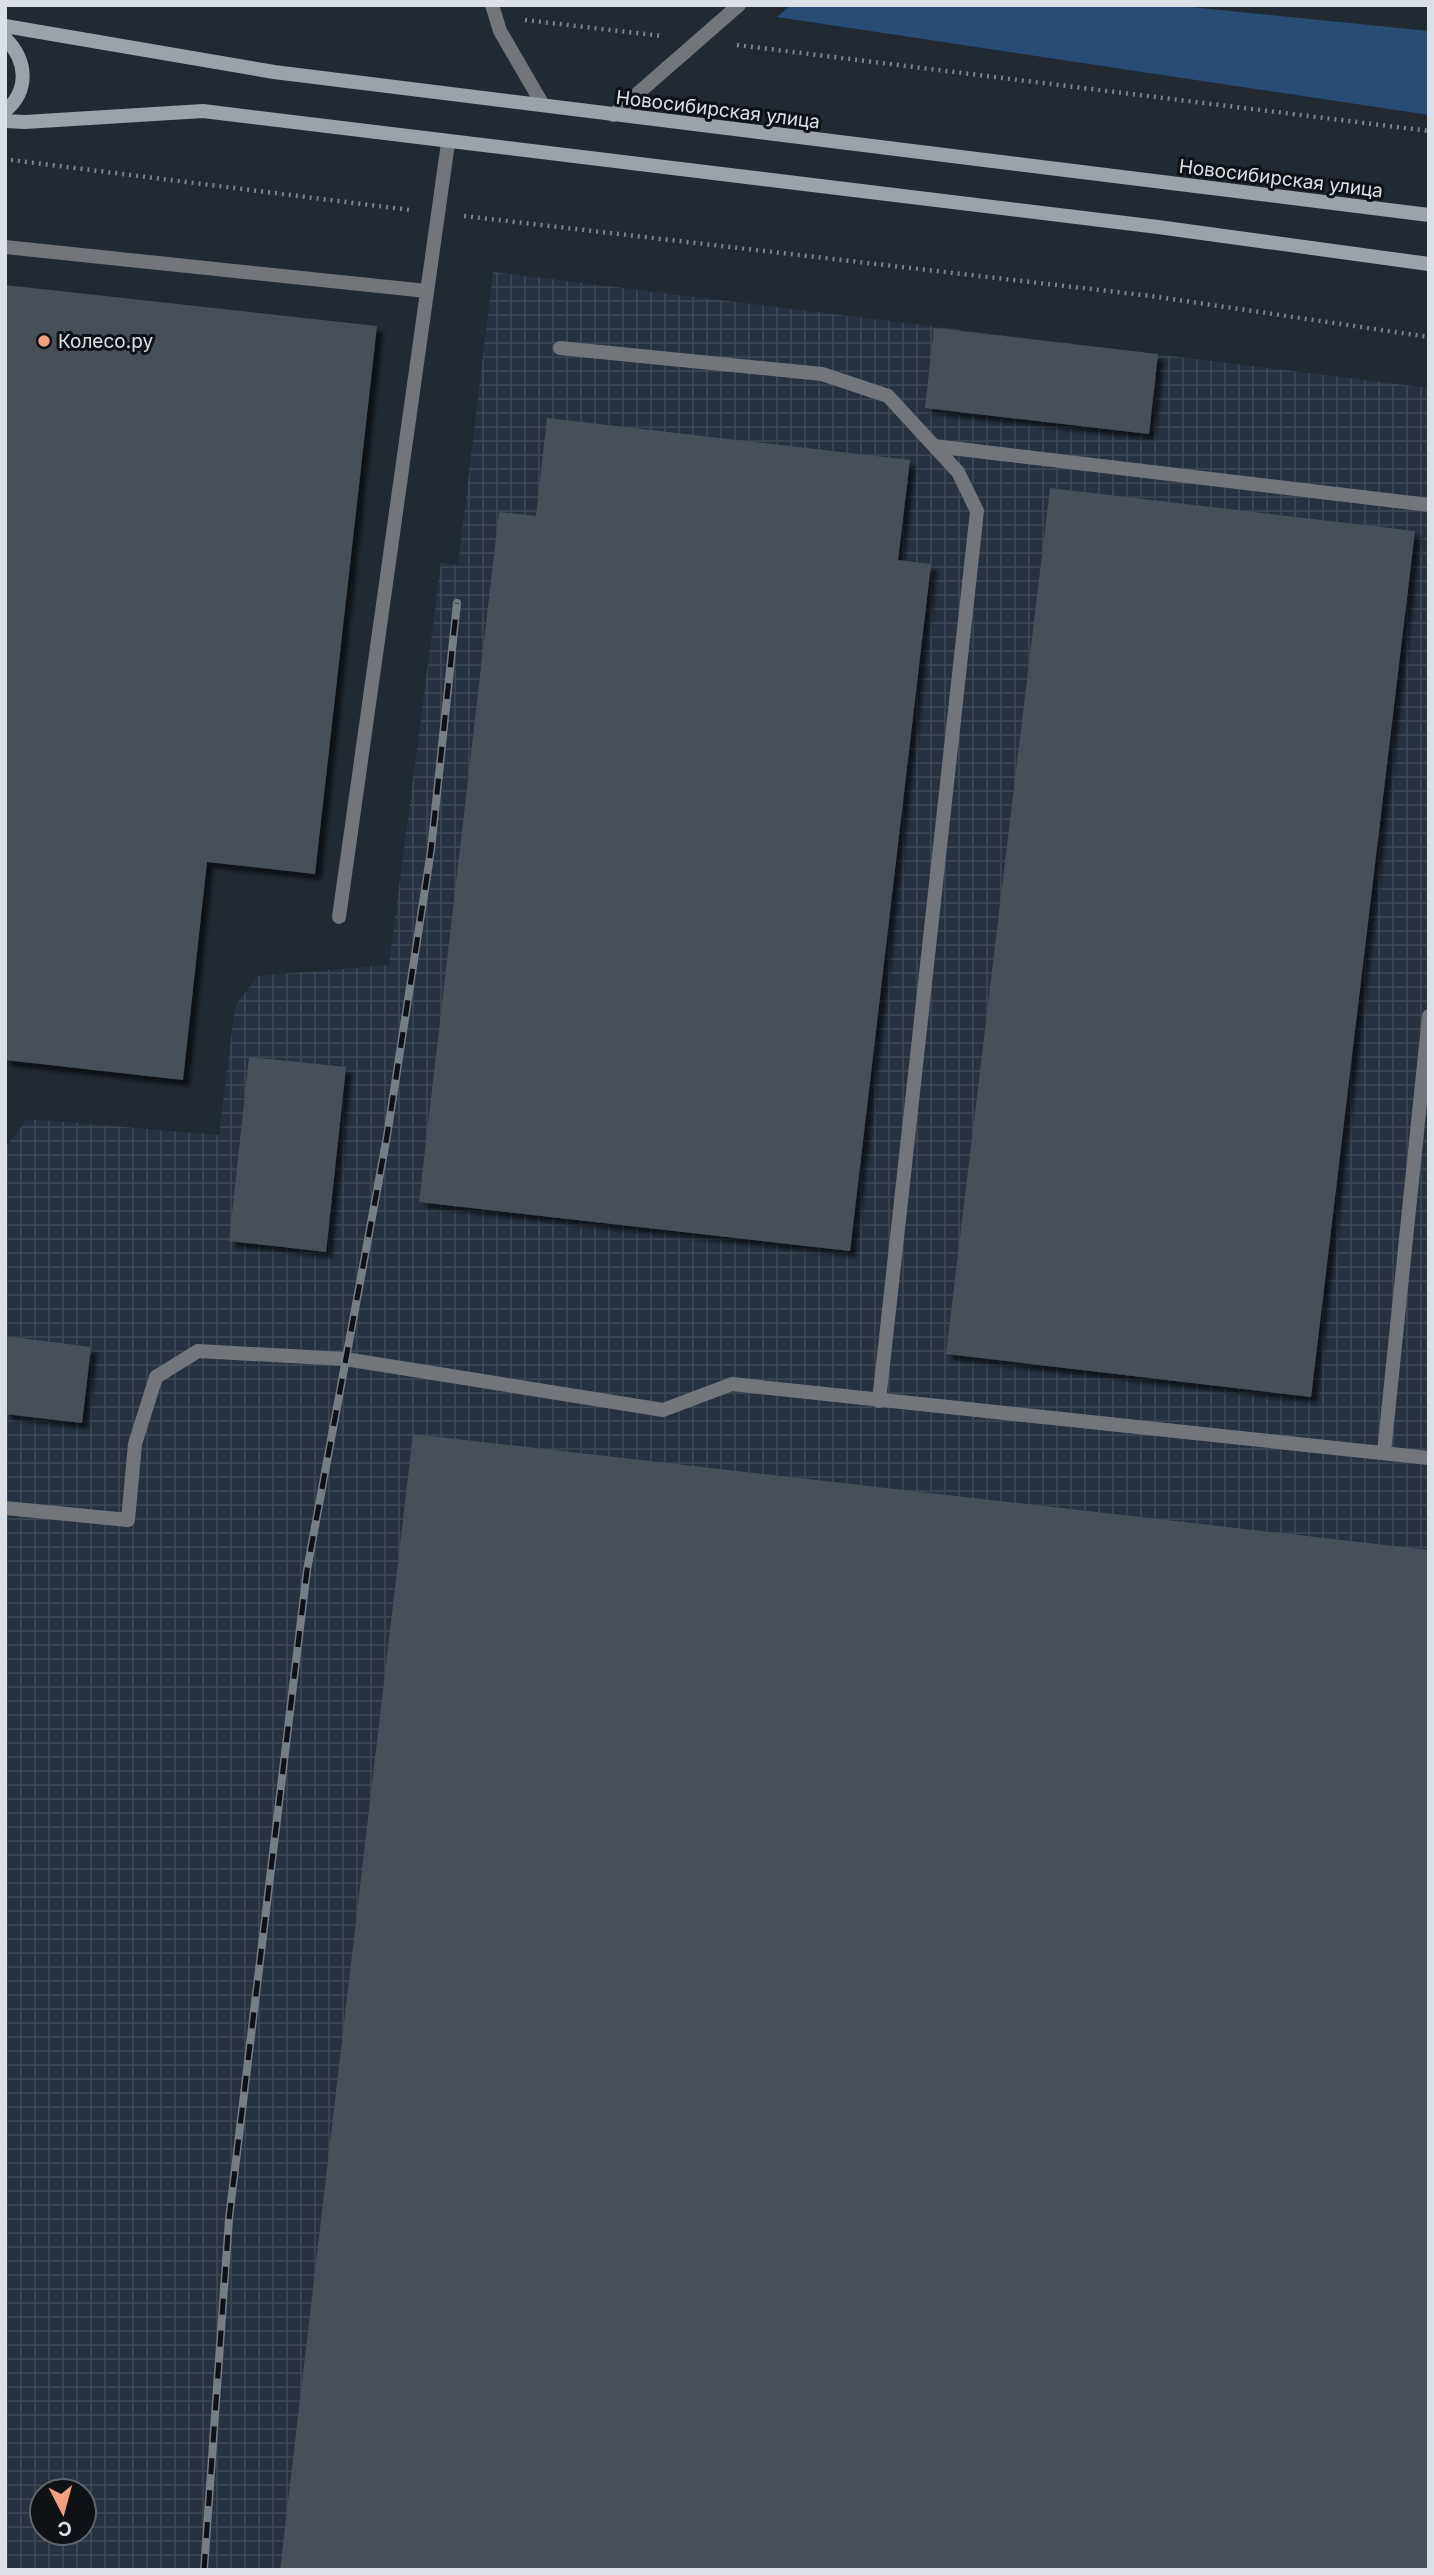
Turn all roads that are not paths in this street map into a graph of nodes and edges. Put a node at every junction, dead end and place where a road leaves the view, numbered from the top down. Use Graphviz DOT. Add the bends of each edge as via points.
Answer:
graph roads {
  1 [pos="739,5"];
  2 [pos="494,11"];
  3 [pos="5,26"];
  4 [pos="5,38"];
  5 [pos="543,105"];
  6 [pos="5,111"];
  7 [pos="613,115"];
  8 [pos="5,121"];
  9 [pos="448,143"];
  10 [pos="1429,215"];
  11 [pos="5,247"];
  12 [pos="1429,264"];
  13 [pos="427,291"];
  14 [pos="559,348"];
  15 [pos="934,446"];
  16 [pos="1429,505"];
  17 [pos="339,917"];
  18 [pos="1429,1016"];
  19 [pos="879,1401"];
  20 [pos="1384,1452"];
  21 [pos="1429,1458"];
  22 [pos="5,1508"];
  1 -- 7 [label="lane"];
  2 -- 5 [label="lane" via="500,31"];
  3 -- 5 [label="main road, Новосибирская улица" via="274,72"];
  4 -- 6 [label="main road" via="23,64 23,82 16,101"];
  5 -- 7 [label="main road, Новосибирская улица"];
  7 -- 10 [label="main road, Новосибирская улица"];
  8 -- 9 [label="main road" via="203,111"];
  9 -- 12 [label="main road" via="1158,227"];
  9 -- 13 [label="lane"];
  11 -- 13 [label="lane"];
  13 -- 17 [label="lane"];
  14 -- 15 [label="lane" via="822,374 888,396"];
  15 -- 16 [label="lane"];
  15 -- 19 [label="lane" via="958,472 977,511"];
  18 -- 20 [label="lane"];
  19 -- 20 [label="lane"];
  19 -- 22 [label="lane" via="732,1384 663,1410 345,1359 198,1351 156,1377 135,1444 128,1520"];
  20 -- 21 [label="lane"];
}
